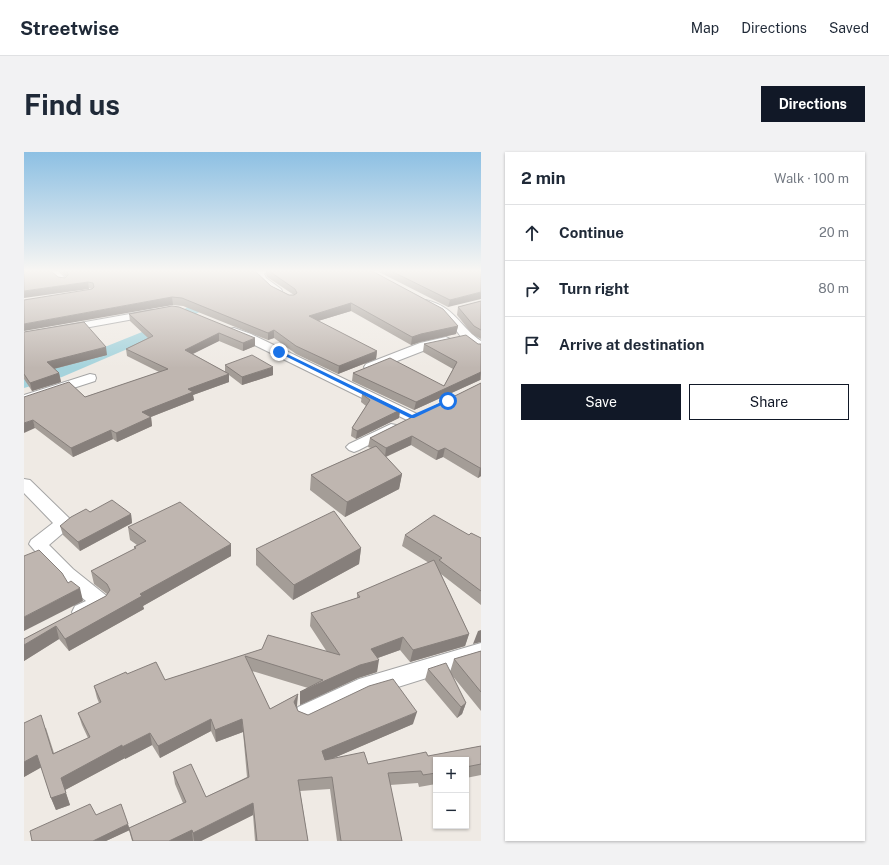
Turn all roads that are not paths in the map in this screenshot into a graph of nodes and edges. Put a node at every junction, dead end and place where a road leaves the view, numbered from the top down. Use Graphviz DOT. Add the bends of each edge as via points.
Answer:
graph roads {
  1 [pos="427,303"];
  2 [pos="459,309"];
  3 [pos="166,311"];
  4 [pos="447,313"];
  5 [pos="225,328"];
  6 [pos="24,336"];
  7 [pos="467,337"];
  8 [pos="481,346"];
  9 [pos="90,378"];
  10 [pos="338,380"];
  11 [pos="24,400"];
  12 [pos="426,411"];
  13 [pos="412,417"];
  14 [pos="354,447"];
  15 [pos="24,484"];
  16 [pos="66,621"];
  17 [pos="481,652"];
  18 [pos="307,715"];
  1 -- 4 [label="street"];
  2 -- 4 [label="street"];
  3 -- 6 [label="street"];
  4 -- 7 [label="street"];
  5 -- 10 [label="street"];
  7 -- 8 [label="street"];
  7 -- 10 [label="street" via="424,346"];
  9 -- 11 [label="street"];
  10 -- 13 [label="street"];
  12 -- 13 [label="street"];
  13 -- 14 [label="street"];
  15 -- 16 [label="street" via="64,523 38,544 66,574 101,602"];
  17 -- 18 [label="street" via="359,689"];
}
